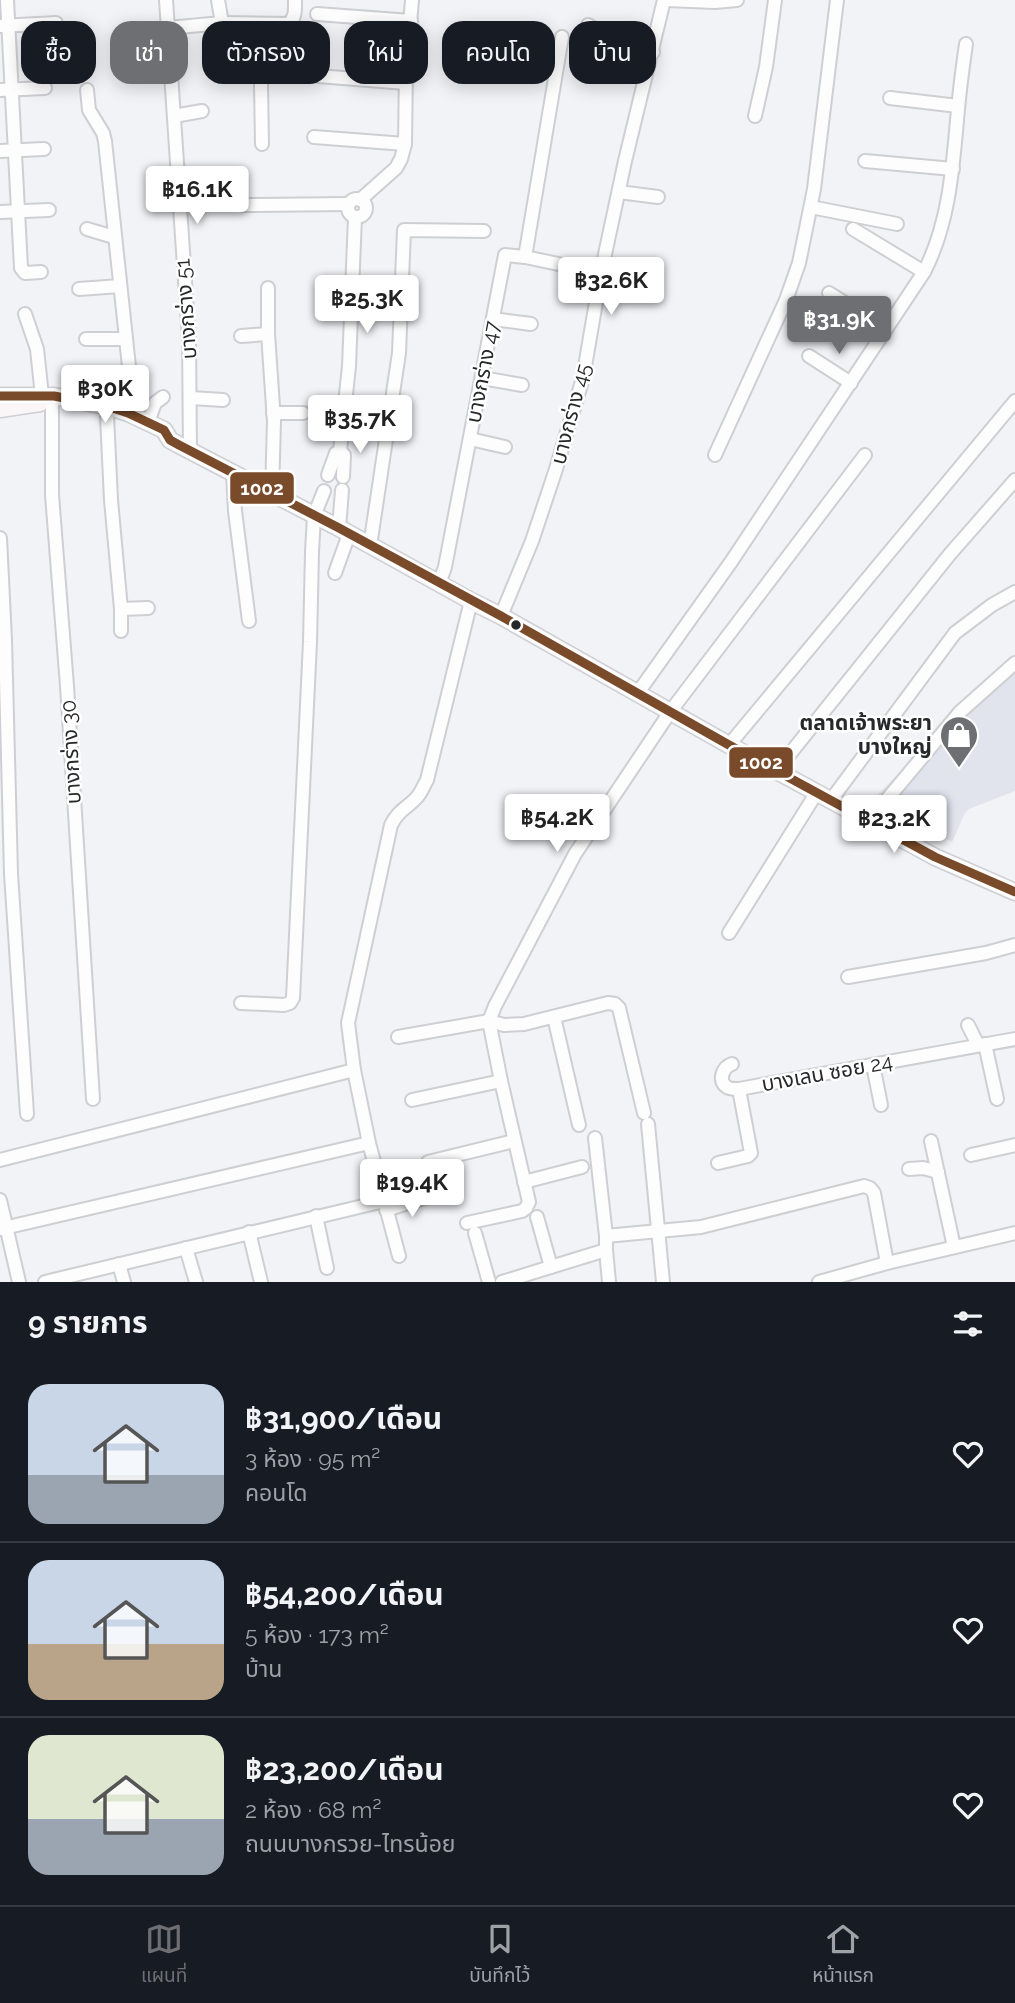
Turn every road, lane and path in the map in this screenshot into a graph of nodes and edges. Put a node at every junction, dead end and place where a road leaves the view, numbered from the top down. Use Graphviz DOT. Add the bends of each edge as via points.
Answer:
graph roads {
  1 [pos="7,0"];
  2 [pos="166,0"];
  3 [pos="218,0"];
  4 [pos="295,0"];
  5 [pos="412,0"];
  6 [pos="665,0"];
  7 [pos="737,0"];
  8 [pos="775,0"];
  9 [pos="836,0"];
  10 [pos="317,15"];
  11 [pos="168,21"];
  12 [pos="222,21"];
  13 [pos="292,21"];
  14 [pos="411,21"];
  15 [pos="4,26"];
  16 [pos="562,37"];
  17 [pos="656,39"];
  18 [pos="966,44"];
  19 [pos="172,84"];
  20 [pos="261,84"];
  21 [pos="406,84"];
  22 [pos="645,84"];
  23 [pos="45,88"];
  24 [pos="6,90"];
  25 [pos="87,90"];
  26 [pos="890,98"];
  27 [pos="958,106"];
  28 [pos="202,111"];
  29 [pos="174,116"];
  30 [pos="755,116"];
  31 [pos="314,137"];
  32 [pos="262,144"];
  33 [pos="405,144"];
  34 [pos="44,149"];
  35 [pos="14,150"];
  36 [pos="0,151"];
  37 [pos="865,161"];
  38 [pos="953,169"];
  39 [pos="619,192"];
  40 [pos="657,197"];
  41 [pos="354,202"];
  42 [pos="243,205"];
  43 [pos="811,207"];
  44 [pos="49,210"];
  45 [pos="0,212"];
  46 [pos="17,212"];
  47 [pos="897,224"];
  48 [pos="87,229"];
  49 [pos="853,229"];
  50 [pos="484,231"];
  51 [pos="114,237"];
  52 [pos="525,257"];
  53 [pos="41,272"];
  54 [pos="924,272"];
  55 [pos="601,273"];
  56 [pos="120,286"];
  57 [pos="268,288"];
  58 [pos="79,289"];
  59 [pos="830,293"];
  60 [pos="25,314"];
  61 [pos="493,318"];
  62 [pos="531,324"];
  63 [pos="886,329"];
  64 [pos="268,334"];
  65 [pos="241,336"];
  66 [pos="86,339"];
  67 [pos="126,339"];
  68 [pos="809,356"];
  69 [pos="482,378"];
  70 [pos="851,383"];
  71 [pos="522,386"];
  72 [pos="0,388"];
  73 [pos="0,396"];
  74 [pos="163,397"];
  75 [pos="191,398"];
  76 [pos="41,400"];
  77 [pos="223,400"];
  78 [pos="0,401"];
  79 [pos="1015,401"];
  80 [pos="0,409"];
  81 [pos="303,412"];
  82 [pos="128,413"];
  83 [pos="273,413"];
  84 [pos="107,416"];
  85 [pos="148,422"];
  86 [pos="470,439"];
  87 [pos="170,440"];
  88 [pos="505,447"];
  89 [pos="190,451"];
  90 [pos="340,451"];
  91 [pos="715,455"];
  92 [pos="865,455"];
  93 [pos="233,473"];
  94 [pos="328,475"];
  95 [pos="1015,480"];
  96 [pos="324,491"];
  97 [pos="272,494"];
  98 [pos="314,516"];
  99 [pos="344,531"];
  100 [pos="0,538"];
  101 [pos="370,546"];
  102 [pos="335,573"];
  103 [pos="439,584"];
  104 [pos="1015,592"];
  105 [pos="471,601"];
  106 [pos="148,608"];
  107 [pos="121,609"];
  108 [pos="501,616"];
  109 [pos="249,621"];
  110 [pos="121,631"];
  111 [pos="1015,663"];
  112 [pos="637,694"];
  113 [pos="670,712"];
  114 [pos="729,745"];
  115 [pos="777,770"];
  116 [pos="824,796"];
  117 [pos="869,821"];
  118 [pos="1015,892"];
  119 [pos="729,933"];
  120 [pos="1015,945"];
  121 [pos="848,977"];
  122 [pos="242,1003"];
  123 [pos="554,1017"];
  124 [pos="489,1021"];
  125 [pos="968,1025"];
  126 [pos="398,1037"];
  127 [pos="1015,1039"];
  128 [pos="982,1045"];
  129 [pos="732,1064"];
  130 [pos="873,1065"];
  131 [pos="354,1070"];
  132 [pos="501,1081"];
  133 [pos="739,1089"];
  134 [pos="93,1099"];
  135 [pos="997,1099"];
  136 [pos="412,1100"];
  137 [pos="881,1105"];
  138 [pos="27,1114"];
  139 [pos="579,1125"];
  140 [pos="595,1138"];
  141 [pos="514,1141"];
  142 [pos="931,1141"];
  143 [pos="369,1143"];
  144 [pos="1015,1145"];
  145 [pos="971,1155"];
  146 [pos="0,1160"];
  147 [pos="428,1162"];
  148 [pos="718,1163"];
  149 [pos="582,1167"];
  150 [pos="909,1169"];
  151 [pos="937,1172"];
  152 [pos="524,1182"];
  153 [pos="427,1197"];
  154 [pos="0,1200"];
  155 [pos="385,1206"];
  156 [pos="316,1216"];
  157 [pos="537,1217"];
  158 [pos="3,1228"];
  159 [pos="249,1232"];
  160 [pos="659,1232"];
  161 [pos="1015,1233"];
  162 [pos="606,1236"];
  163 [pos="954,1247"];
  164 [pos="186,1248"];
  165 [pos="606,1250"];
  166 [pos="400,1256"];
  167 [pos="887,1263"];
  168 [pos="119,1264"];
  169 [pos="551,1267"];
  170 [pos="327,1268"];
  171 [pos="19,1282"];
  172 [pos="45,1282"];
  173 [pos="124,1282"];
  174 [pos="196,1282"];
  175 [pos="261,1282"];
  176 [pos="489,1282"];
  177 [pos="502,1282"];
  178 [pos="609,1282"];
  179 [pos="663,1282"];
  180 [pos="819,1282"];
  1 -- 15 [label="street"];
  2 -- 11 [label="street, บางกร่าง 51"];
  3 -- 12 [label="street"];
  4 -- 13 [label="street"];
  5 -- 14 [label="street"];
  6 -- 7 [label="street"];
  6 -- 17 [label="street, บางกร่าง 45"];
  8 -- 30 [label="street"];
  9 -- 43 [label="street"];
  10 -- 14 [label="street"];
  15 -- 24 [label="street"];
  16 -- 52 [label="street"];
  18 -- 27 [label="street"];
  19 -- 29 [label="street, บางกร่าง 51"];
  20 -- 32 [label="street"];
  21 -- 33 [label="street"];
  22 -- 39 [label="street, บางกร่าง 45"];
  23 -- 24 [label="street"];
  24 -- 35 [label="street"];
  25 -- 51 [label="street" via="89,110 105,141"];
  26 -- 27 [label="street"];
  27 -- 38 [label="street"];
  28 -- 29 [label="street"];
  29 -- 75 [label="street, บางกร่าง 51"];
  31 -- 33 [label="street"];
  33 -- 41 [label="street" via="396,168"];
  34 -- 35 [label="street"];
  35 -- 36 [label="street"];
  35 -- 46 [label="street"];
  37 -- 38 [label="street"];
  38 -- 54 [label="street" via="937,242"];
  39 -- 40 [label="street"];
  39 -- 55 [label="street, บางกร่าง 45"];
  41 -- 42 [label="street"];
  41 -- 90 [label="street" via="364,202 366,211 355,217 349,366"];
  43 -- 47 [label="street"];
  43 -- 91 [label="street" via="786,300"];
  44 -- 46 [label="street"];
  45 -- 46 [label="street"];
  46 -- 53 [label="street" via="22,271"];
  48 -- 51 [label="street"];
  49 -- 54 [label="street"];
  50 -- 101 [label="street" via="404,230 399,353"];
  51 -- 56 [label="street"];
  52 -- 55 [label="street"];
  52 -- 61 [label="street, บางกร่าง 47" via="508,254 504,258"];
  54 -- 63 [label="street"];
  55 -- 108 [label="street, บางกร่าง 45" via="571,423 532,541"];
  56 -- 58 [label="street"];
  56 -- 67 [label="street"];
  57 -- 64 [label="street"];
  59 -- 63 [label="street"];
  60 -- 76 [label="street, บางกร่าง 30" via="37,349"];
  61 -- 62 [label="street"];
  61 -- 69 [label="street, บางกร่าง 47"];
  63 -- 70 [label="street"];
  64 -- 65 [label="street"];
  64 -- 83 [label="street"];
  66 -- 67 [label="street"];
  67 -- 82 [label="street" via="131,387"];
  68 -- 70 [label="street"];
  69 -- 71 [label="street"];
  69 -- 86 [label="street, บางกร่าง 47"];
  70 -- 112 [label="street"];
  72 -- 76 [label="main road"];
  73 -- 76 [label="main road"];
  74 -- 85 [label="street" via="155,403"];
  75 -- 77 [label="street"];
  75 -- 89 [label="street, บางกร่าง 51"];
  76 -- 78 [label="main road"];
  76 -- 80 [label="main road"];
  76 -- 82 [label="main road" via="65,398"];
  76 -- 84 [label="main road"];
  76 -- 134 [label="street, บางกร่าง 30" via="67,686"];
  79 -- 114 [label="street"];
  81 -- 83 [label="street"];
  82 -- 85 [label="main road"];
  83 -- 97 [label="street"];
  84 -- 87 [label="main road" via="159,440"];
  84 -- 107 [label="street"];
  85 -- 87 [label="main road" via="164,430"];
  86 -- 88 [label="street"];
  86 -- 103 [label="street, บางกร่าง 47"];
  87 -- 89 [label="main road"];
  89 -- 93 [label="main road"];
  90 -- 94 [label="street"];
  90 -- 99 [label="street" via="344,455"];
  92 -- 113 [label="street"];
  93 -- 97 [label="main road"];
  93 -- 109 [label="street"];
  95 -- 115 [label="street"];
  96 -- 98 [label="street"];
  97 -- 98 [label="main road"];
  98 -- 99 [label="main road"];
  98 -- 122 [label="street" via="293,998 284,1005"];
  99 -- 101 [label="main road"];
  99 -- 102 [label="street"];
  100 -- 138 [label="street" via="11,874"];
  101 -- 103 [label="main road"];
  103 -- 105 [label="main road"];
  104 -- 116 [label="street" via="956,633"];
  105 -- 108 [label="main road"];
  105 -- 131 [label="street" via="427,780 391,825 348,1023"];
  106 -- 107 [label="street"];
  107 -- 110 [label="street"];
  108 -- 112 [label="main road"];
  111 -- 117 [label="street" via="960,712"];
  112 -- 113 [label="main road"];
  113 -- 114 [label="main road"];
  113 -- 124 [label="street" via="575,854"];
  114 -- 115 [label="main road"];
  115 -- 116 [label="main road"];
  116 -- 117 [label="main road"];
  116 -- 119 [label="street"];
  117 -- 118 [label="main road"];
  120 -- 121 [label="street"];
  123 -- 124 [label="street" via="514,1025"];
  123 -- 139 [label="street"];
  123 -- 160 [label="street" via="608,1003 619,1008 646,1118"];
  124 -- 126 [label="street"];
  124 -- 132 [label="street"];
  125 -- 128 [label="street"];
  127 -- 128 [label="street, บางเลน ซอย 24"];
  128 -- 130 [label="street, บางเลน ซอย 24"];
  128 -- 135 [label="street"];
  129 -- 133 [label="street" via="725,1067 723,1079 725,1086"];
  130 -- 133 [label="street, บางเลน ซอย 24"];
  130 -- 137 [label="street"];
  131 -- 143 [label="street"];
  131 -- 146 [label="street"];
  132 -- 136 [label="street"];
  132 -- 141 [label="street"];
  133 -- 148 [label="street, บางเลน ซอย 24" via="751,1153"];
  140 -- 162 [label="street"];
  141 -- 147 [label="street"];
  141 -- 152 [label="street"];
  142 -- 151 [label="street"];
  143 -- 155 [label="street"];
  143 -- 158 [label="street"];
  144 -- 145 [label="street"];
  149 -- 152 [label="street"];
  150 -- 151 [label="street"];
  151 -- 163 [label="street"];
  152 -- 176 [label="street" via="526,1208 471,1228"];
  153 -- 155 [label="street"];
  154 -- 158 [label="street"];
  155 -- 156 [label="street"];
  155 -- 166 [label="street"];
  156 -- 159 [label="street"];
  156 -- 170 [label="street"];
  157 -- 169 [label="street"];
  158 -- 171 [label="street"];
  159 -- 164 [label="street"];
  159 -- 175 [label="street"];
  160 -- 162 [label="street"];
  160 -- 167 [label="street" via="701,1227 864,1186 874,1193"];
  160 -- 179 [label="street"];
  161 -- 163 [label="street"];
  162 -- 165 [label="street"];
  163 -- 167 [label="street"];
  164 -- 168 [label="street"];
  164 -- 174 [label="street"];
  165 -- 169 [label="street"];
  165 -- 178 [label="street"];
  167 -- 180 [label="street"];
  168 -- 172 [label="street"];
  168 -- 173 [label="street"];
  169 -- 177 [label="street"];
}
